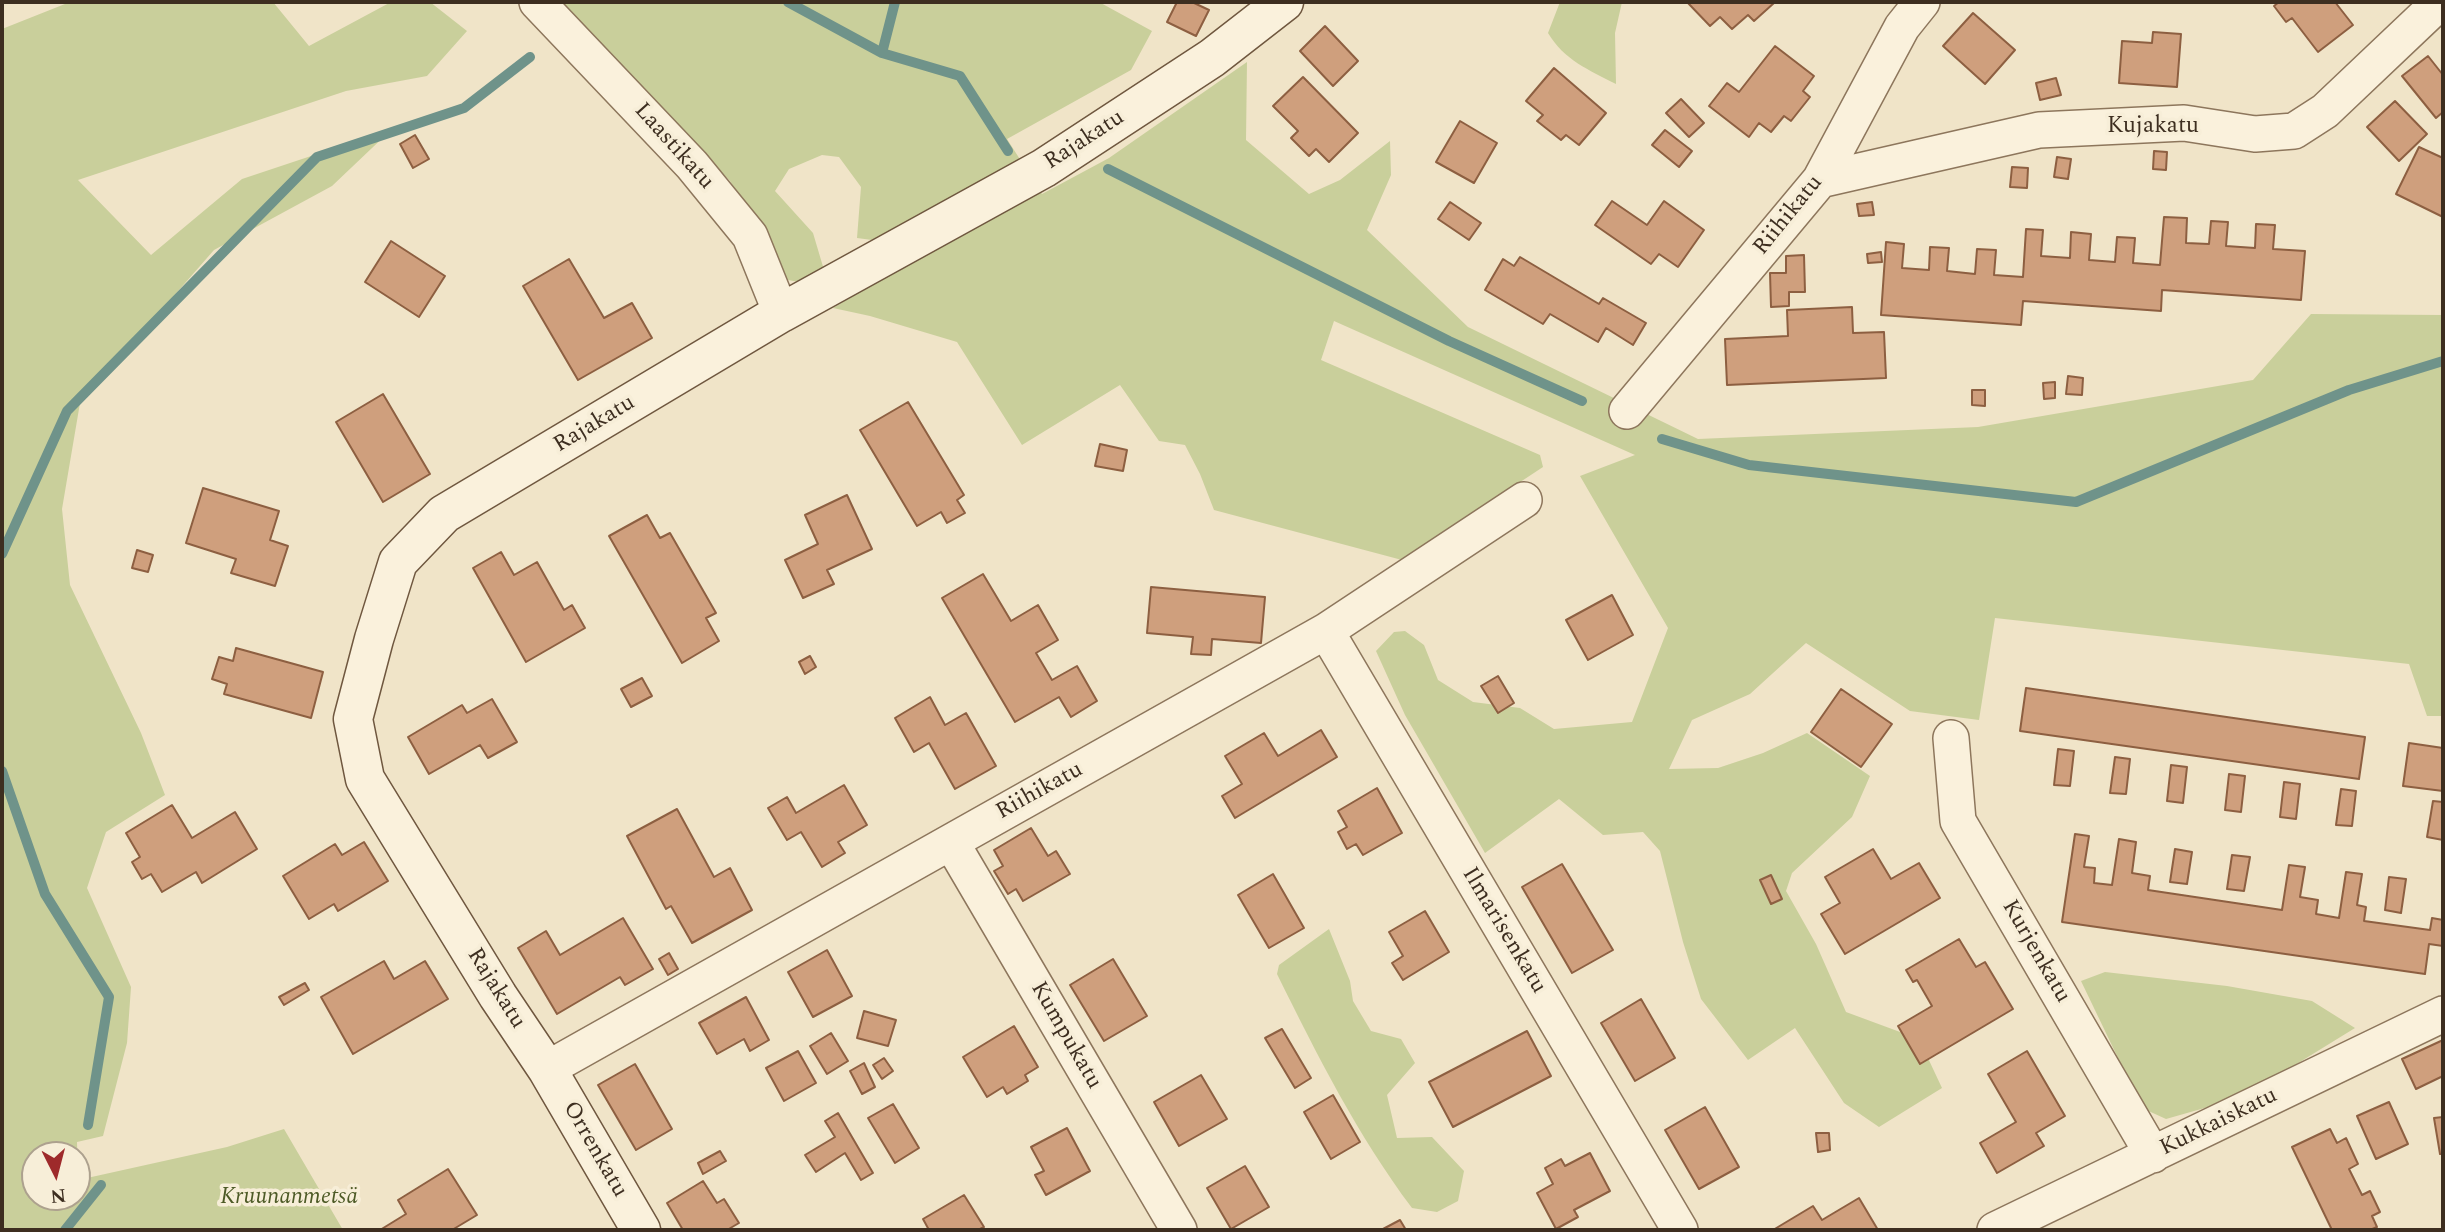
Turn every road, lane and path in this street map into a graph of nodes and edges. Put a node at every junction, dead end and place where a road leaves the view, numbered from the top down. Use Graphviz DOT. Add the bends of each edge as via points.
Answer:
graph roads {
  1 [pos="537,2"];
  2 [pos="1284,2"];
  3 [pos="1922,2"];
  4 [pos="2440,2"];
  5 [pos="1820,180"];
  6 [pos="781,313"];
  7 [pos="1627,411"];
  8 [pos="1524,500"];
  9 [pos="1325,631"];
  10 [pos="1951,738"];
  11 [pos="951,842"];
  12 [pos="2443,1014"];
  13 [pos="547,1069"];
  14 [pos="2153,1155"];
  15 [pos="641,1230"];
  16 [pos="1179,1230"];
  17 [pos="1680,1230"];
  18 [pos="1995,1230"];
  1 -- 6 [label="street, Laastikatu" via="692,165 750,236"];
  2 -- 6 [label="street, Rajakatu" via="1212,58 1044,168"];
  3 -- 5 [label="street, Riihikatu" via="1902,27"];
  4 -- 5 [label="street, Kujakatu" via="2325,111 2294,131 2255,134 2183,123 2039,130"];
  5 -- 7 [label="street, Riihikatu"];
  6 -- 13 [label="street, Rajakatu" via="444,514 398,562 374,639 353,719 365,779"];
  8 -- 9 [label="street, Riihikatu"];
  9 -- 11 [label="street, Riihikatu"];
  9 -- 17 [label="street, Ilmarisenkatu"];
  10 -- 14 [label="street, Kurjenkatu" via="1958,821"];
  11 -- 13 [label="street, Riihikatu"];
  11 -- 16 [label="street, Kumpukatu"];
  12 -- 14 [label="street, Kukkaiskatu"];
  13 -- 15 [label="street, Orrenkatu"];
  14 -- 18 [label="street, Kukkaiskatu"];
}
